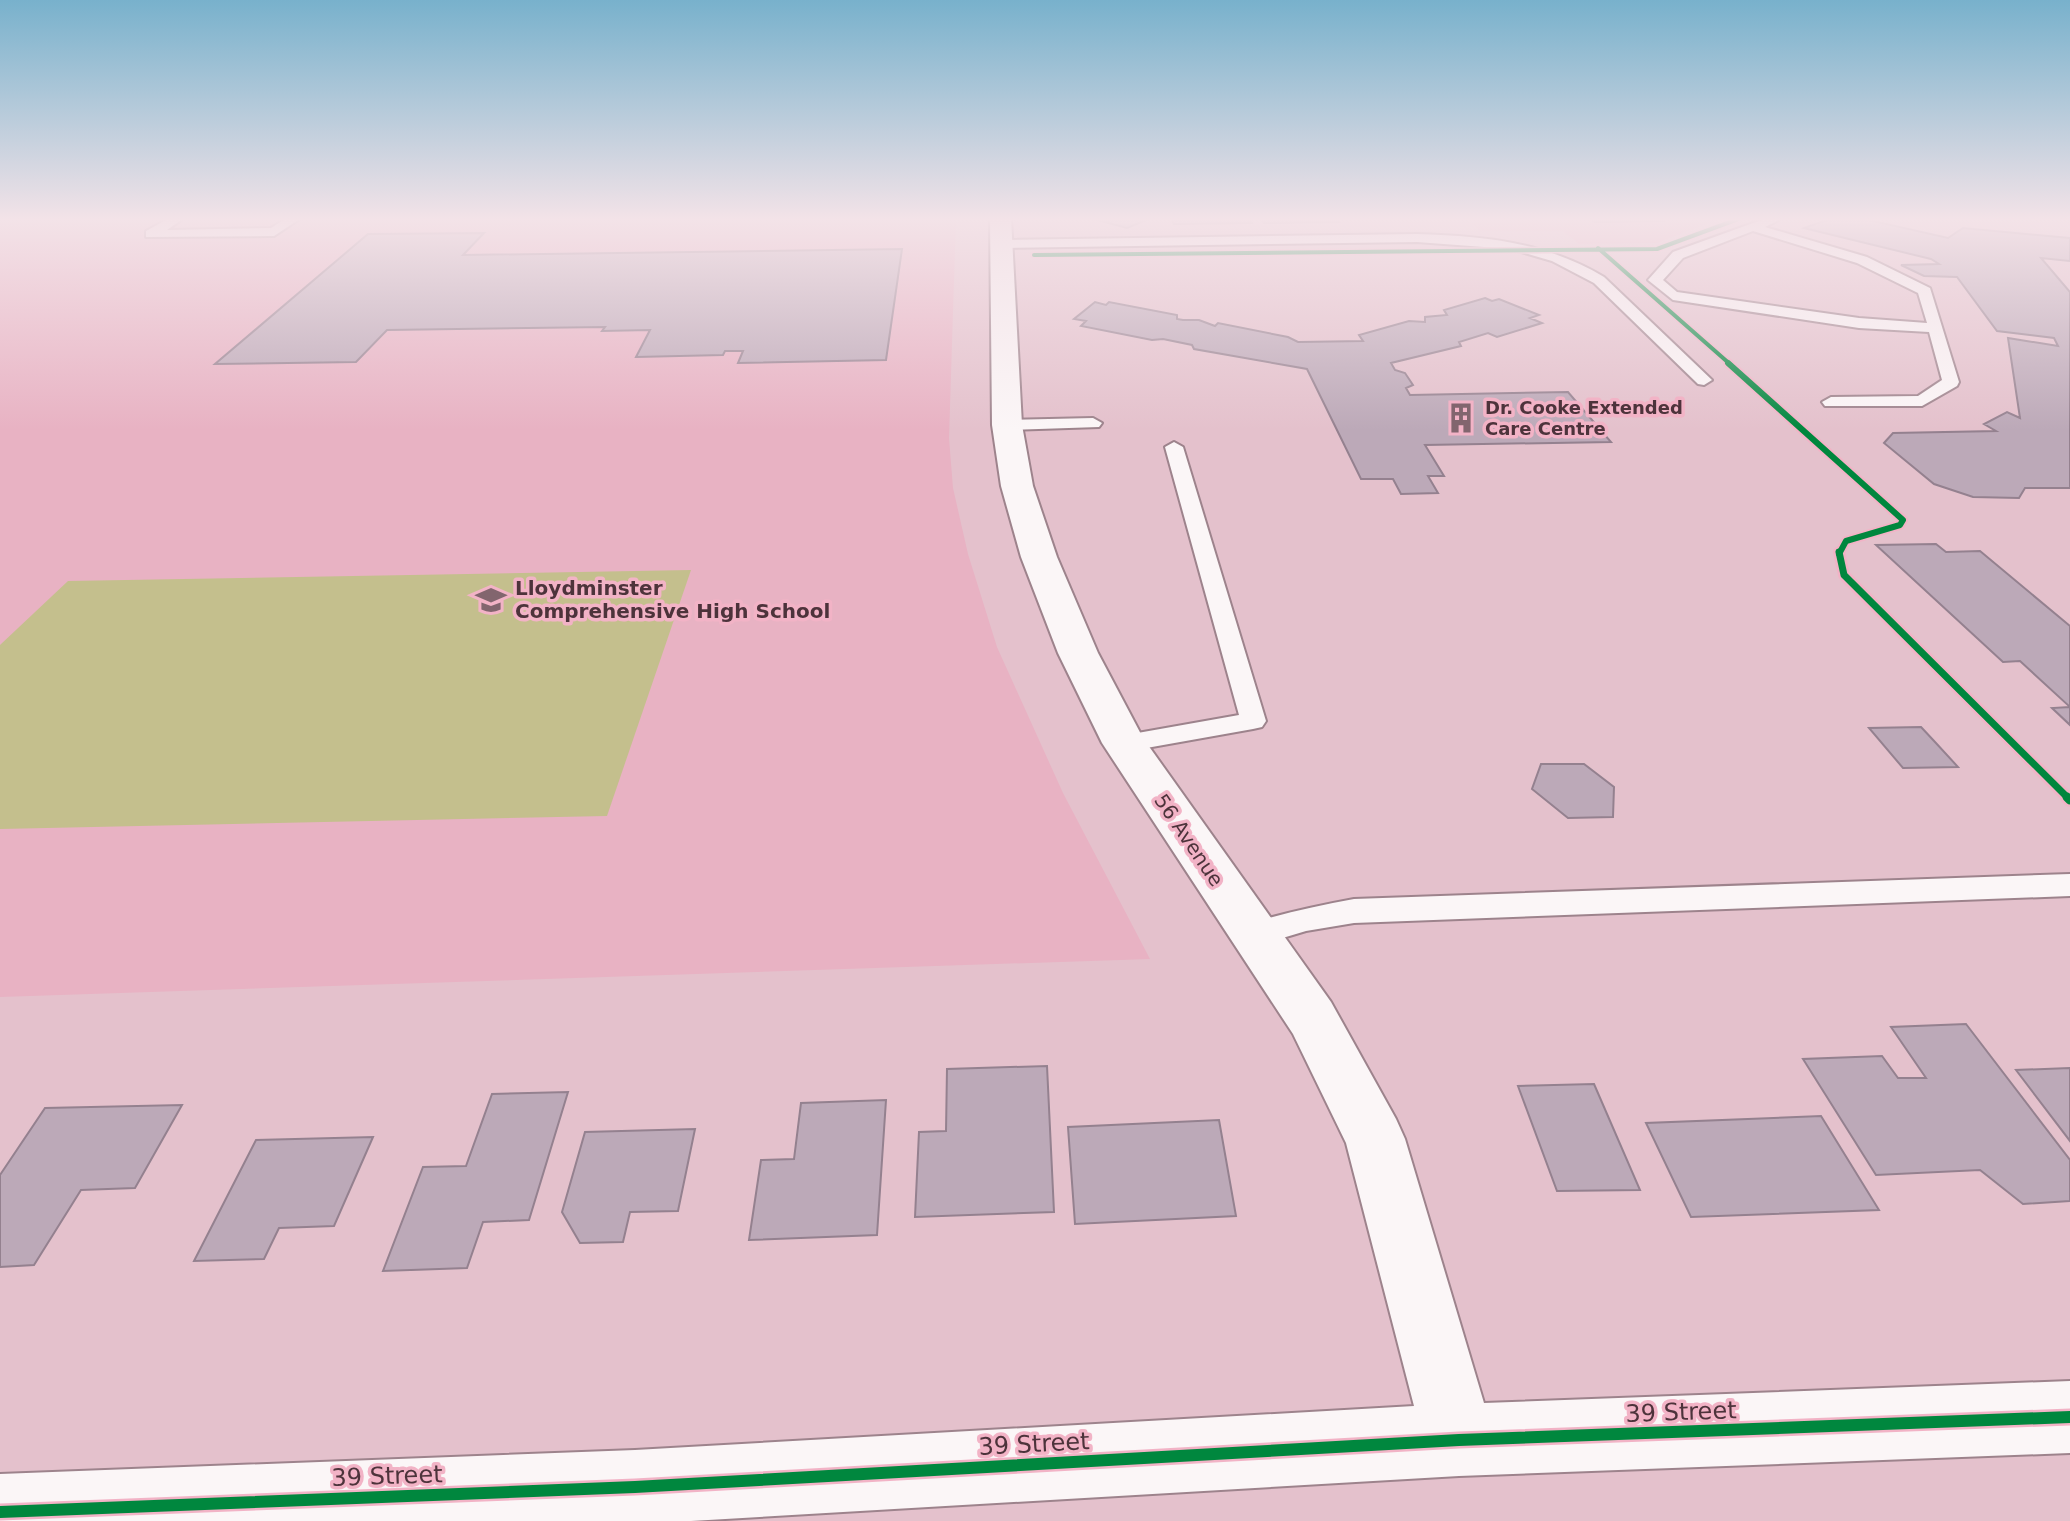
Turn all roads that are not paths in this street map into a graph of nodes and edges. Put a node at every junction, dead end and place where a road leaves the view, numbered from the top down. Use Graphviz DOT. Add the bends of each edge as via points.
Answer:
graph roads {
  1 [pos="1002,289"];
  2 [pos="1608,289"];
  3 [pos="1665,289"];
  4 [pos="1921,289"];
  5 [pos="1936,328"];
  6 [pos="1704,380"];
  7 [pos="1831,402"];
  8 [pos="1093,423"];
  9 [pos="1007,425"];
  10 [pos="1174,447"];
  11 [pos="1124,743"];
  12 [pos="2070,885"];
  13 [pos="1253,935"];
  14 [pos="2070,1417"];
  15 [pos="1459,1440"];
  16 [pos="0,1512"];
  1 -- 9 [label="street, 56 Avenue"];
  2 -- 6 [label="lane"];
  3 -- 5 [label="lane" via="1673,296 1859,323"];
  4 -- 5 [label="lane"];
  5 -- 7 [label="lane" via="1951,382 1922,401"];
  8 -- 9 [label="lane"];
  9 -- 11 [label="street, 56 Avenue" via="1017,486 1039,557 1078,653"];
  10 -- 11 [label="lane" via="1253,721"];
  11 -- 13 [label="street, 56 Avenue"];
  12 -- 13 [label="lane" via="1354,911"];
  13 -- 15 [label="street, 56 Avenue" via="1312,1018 1375,1139"];
  14 -- 15 [label="street, 39 Street"];
  15 -- 16 [label="street, 39 Street" via="635,1487"];
}
